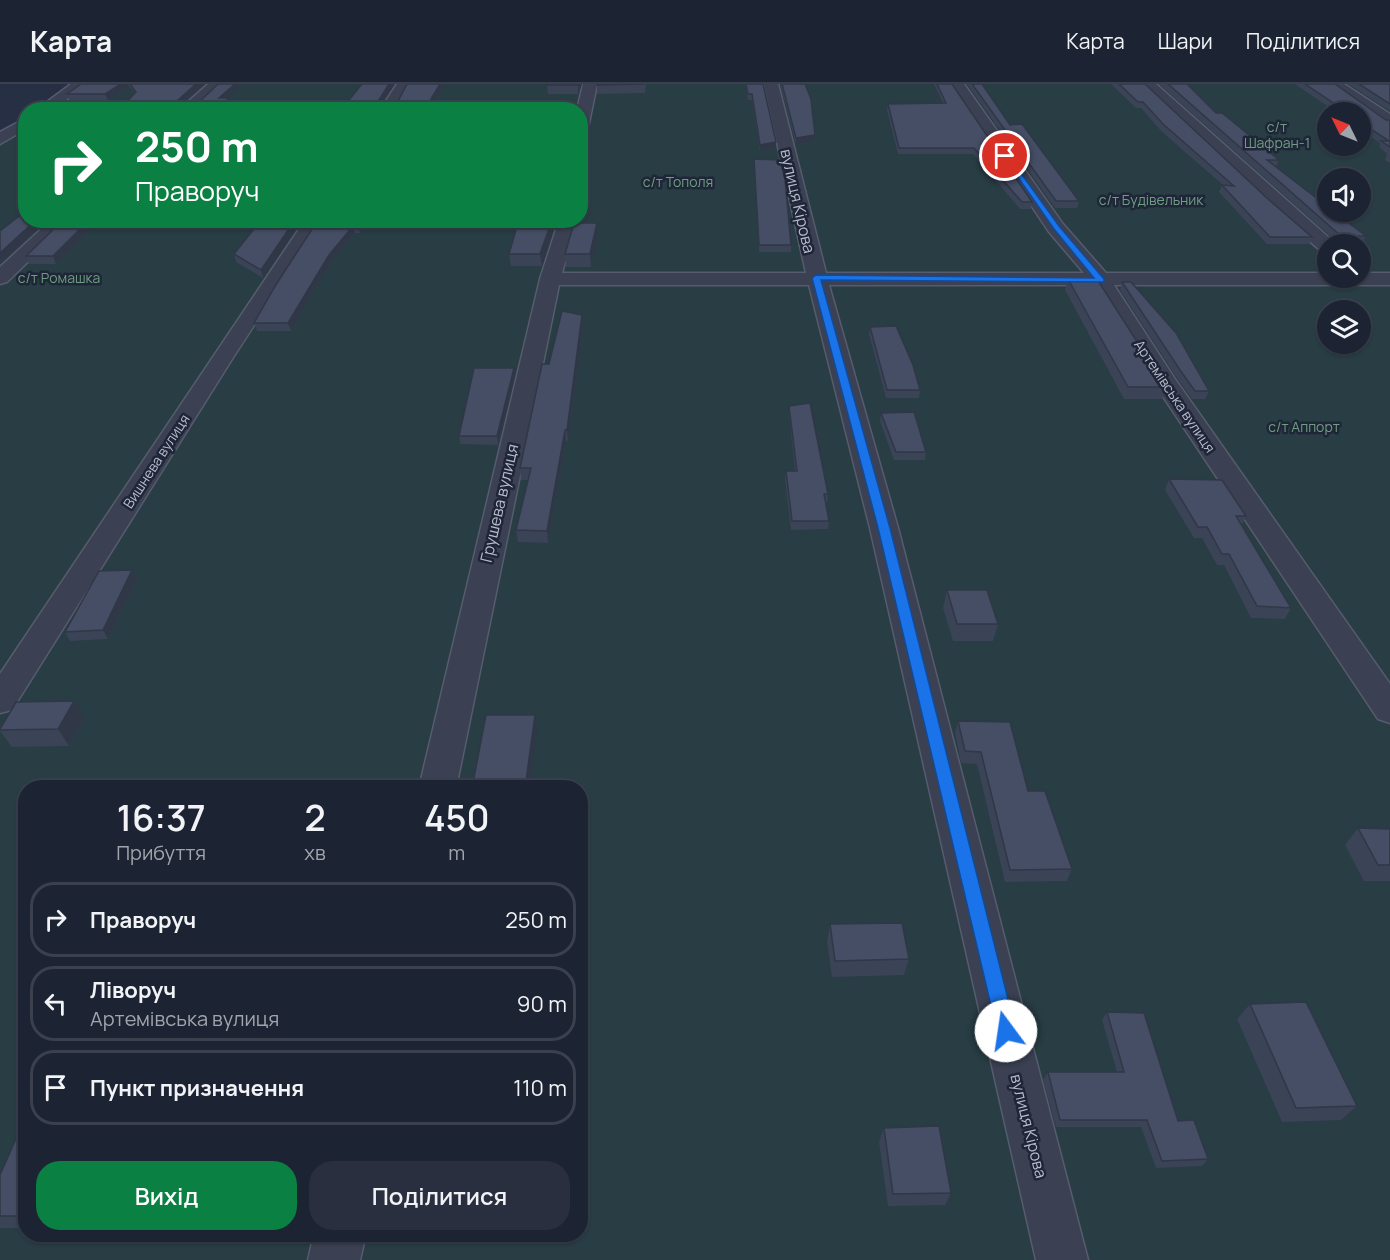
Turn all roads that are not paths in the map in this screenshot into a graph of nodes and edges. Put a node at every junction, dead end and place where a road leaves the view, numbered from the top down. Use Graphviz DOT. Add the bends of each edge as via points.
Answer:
graph roads {
  1 [pos="80,84"];
  2 [pos="216,84"];
  3 [pos="404,84"];
  4 [pos="590,84"];
  5 [pos="771,84"];
  6 [pos="957,84"];
  7 [pos="1148,84"];
  8 [pos="1335,84"];
  9 [pos="54,102"];
  10 [pos="195,102"];
  11 [pos="392,102"];
  12 [pos="586,102"];
  13 [pos="1390,121"];
  14 [pos="18,127"];
  15 [pos="0,139"];
  16 [pos="53,228"];
  17 [pos="309,228"];
  18 [pos="566,228"];
  19 [pos="1317,238"];
  20 [pos="0,278"];
  21 [pos="816,278"];
  22 [pos="1317,278"];
  23 [pos="1371,278"];
  24 [pos="550,279"];
  25 [pos="1390,279"];
  26 [pos="1101,280"];
  27 [pos="1371,284"];
  28 [pos="1390,300"];
  29 [pos="0,701"];
  30 [pos="1390,710"];
  31 [pos="439,780"];
  32 [pos="338,1242"];
  33 [pos="334,1260"];
  34 [pos="1062,1260"];
  1 -- 9 [label="street"];
  2 -- 10 [label="street"];
  3 -- 11 [label="street"];
  4 -- 12 [label="street"];
  5 -- 21 [label="street, вулиця Кірова"];
  6 -- 26 [label="street, Артемівська вулиця" via="1050,219"];
  7 -- 19 [label="street"];
  8 -- 13 [label="street"];
  14 -- 15 [label="street"];
  16 -- 20 [label="street"];
  17 -- 29 [label="street, Вишнева вулиця"];
  18 -- 24 [label="street, Грушева вулиця"];
  21 -- 24 [label="street"];
  21 -- 26 [label="street"];
  21 -- 34 [label="street, вулиця Кірова" via="884,528"];
  22 -- 26 [label="street"];
  23 -- 25 [label="street"];
  24 -- 31 [label="street, Грушева вулиця"];
  26 -- 30 [label="street, Артемівська вулиця" via="1164,380"];
  27 -- 28 [label="street"];
  32 -- 33 [label="street"];
}
